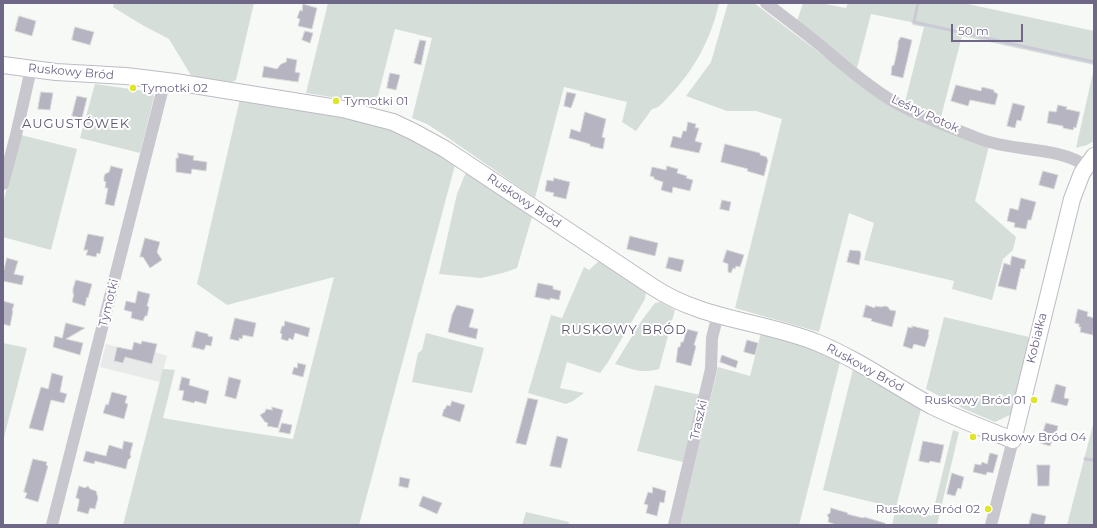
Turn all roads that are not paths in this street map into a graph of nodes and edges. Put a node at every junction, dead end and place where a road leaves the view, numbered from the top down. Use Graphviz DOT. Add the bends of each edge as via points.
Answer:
graph roads {
  1 [pos="766,3"];
  2 [pos="3,65"];
  3 [pos="31,69"];
  4 [pos="165,80"];
  5 [pos="1090,161"];
  6 [pos="3,184"];
  7 [pos="718,314"];
  8 [pos="1012,440"];
  9 [pos="52,525"];
  10 [pos="674,525"];
  11 [pos="991,525"];
  1 -- 5 [label="street, Leśny Potok" via="853,72 897,103 913,111 986,141"];
  2 -- 3 [label="street, Ruskowy Bród"];
  3 -- 4 [label="street, Ruskowy Bród"];
  3 -- 6 [label="street"];
  4 -- 7 [label="street, Ruskowy Bród" via="343,109 393,122 445,149 663,294 683,304"];
  4 -- 9 [label="street, Tymotki"];
  5 -- 8 [label="street, Kobiałka" via="1075,189 1066,218"];
  7 -- 8 [label="street, Ruskowy Bród" via="822,345 850,357 949,414"];
  7 -- 10 [label="street, Traszki" via="712,338 711,369"];
  8 -- 11 [label="street, Kobiałka"];
}
